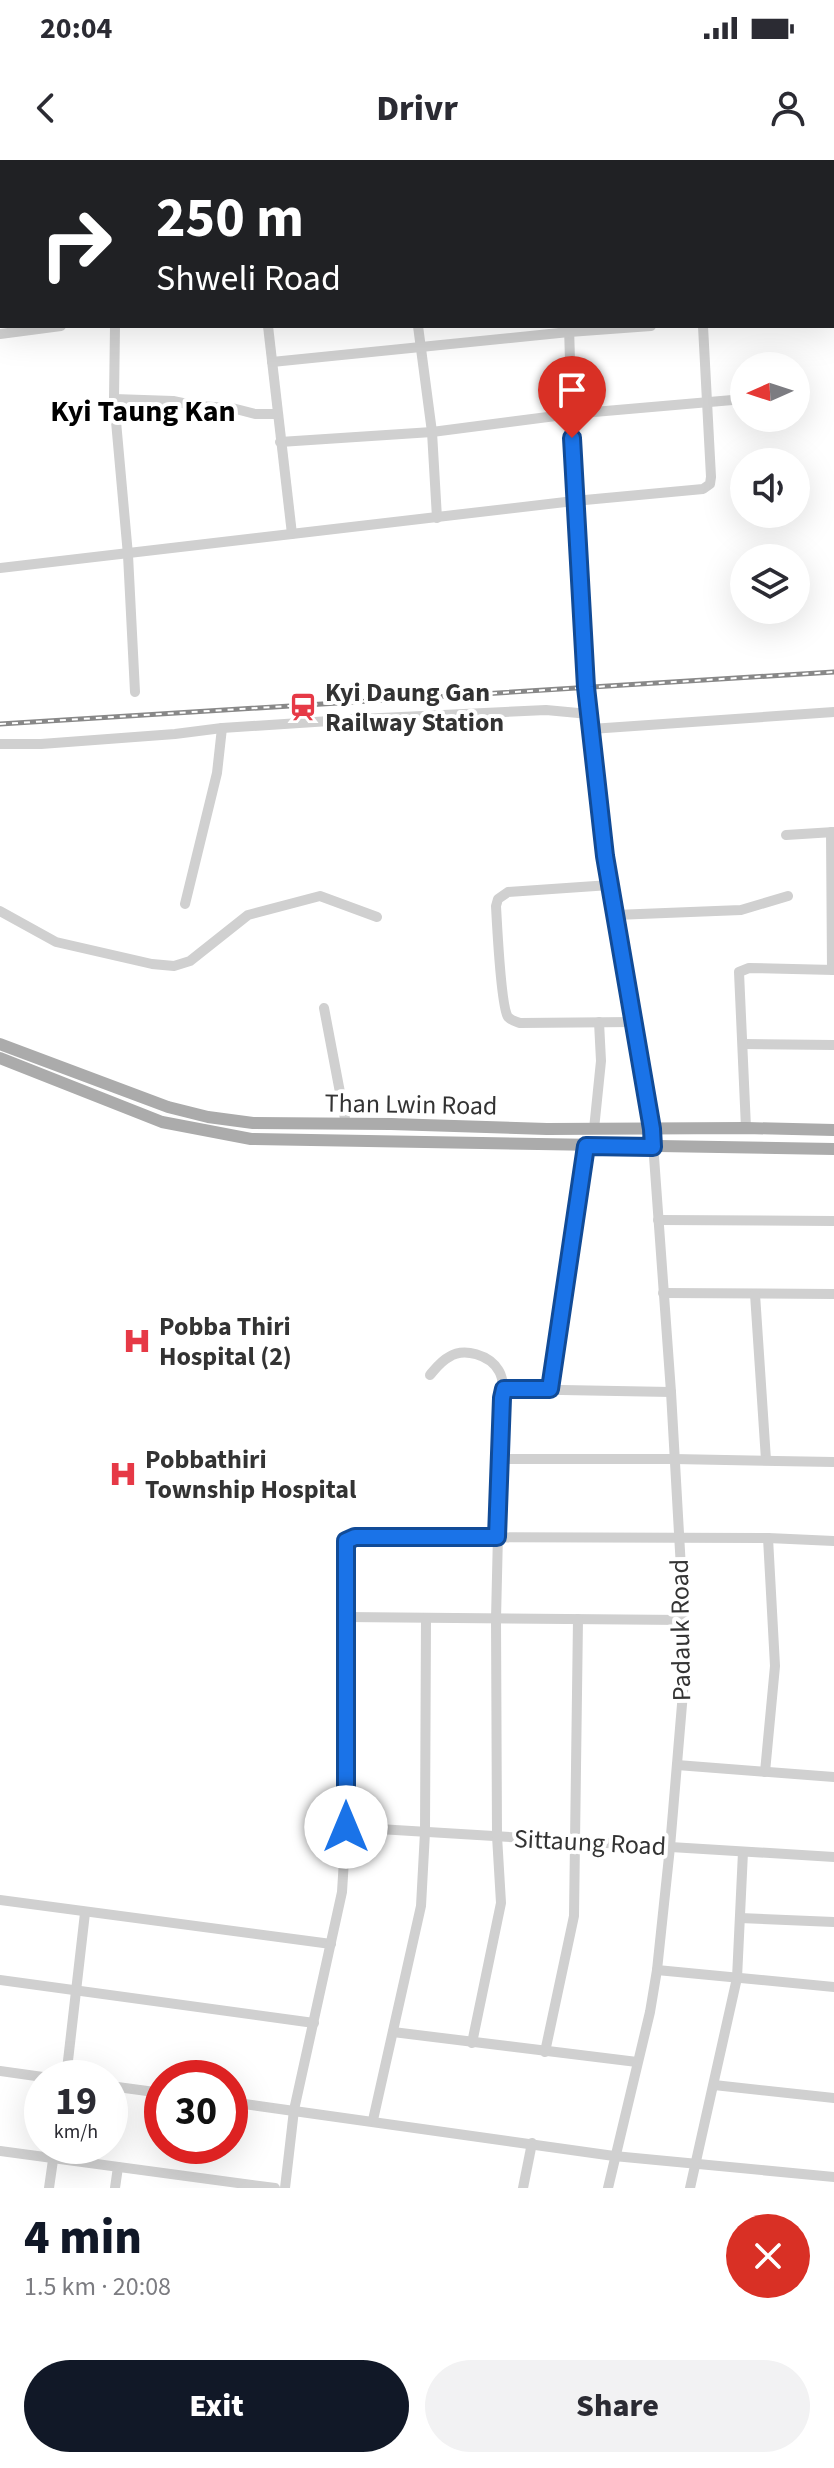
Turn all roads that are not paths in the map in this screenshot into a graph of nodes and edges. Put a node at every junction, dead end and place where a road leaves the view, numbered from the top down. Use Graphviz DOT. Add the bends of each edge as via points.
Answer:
graph roads {
  1 [pos="46,328"];
  2 [pos="115,328"];
  3 [pos="268,328"];
  4 [pos="418,328"];
  5 [pos="596,328"];
  6 [pos="703,328"];
  7 [pos="569,329"];
  8 [pos="0,334"];
  9 [pos="420,347"];
  10 [pos="272,362"];
  11 [pos="114,399"];
  12 [pos="730,401"];
  13 [pos="708,403"];
  14 [pos="277,414"];
  15 [pos="571,414"];
  16 [pos="432,432"];
  17 [pos="280,442"];
  18 [pos="574,501"];
  19 [pos="437,518"];
  20 [pos="292,534"];
  21 [pos="128,555"];
  22 [pos="0,568"];
  23 [pos="135,692"];
  24 [pos="834,712"];
  25 [pos="589,714"];
  26 [pos="222,728"];
  27 [pos="591,729"];
  28 [pos="0,744"];
  29 [pos="833,832"];
  30 [pos="786,835"];
  31 [pos="610,885"];
  32 [pos="788,896"];
  33 [pos="185,904"];
  34 [pos="0,911"];
  35 [pos="615,915"];
  36 [pos="377,917"];
  37 [pos="833,970"];
  38 [pos="324,1008"];
  39 [pos="599,1022"];
  40 [pos="633,1022"];
  41 [pos="743,1044"];
  42 [pos="834,1045"];
  43 [pos="2,1055"];
  44 [pos="346,1124"];
  45 [pos="746,1128"];
  46 [pos="594,1129"];
  47 [pos="652,1129"];
  48 [pos="834,1130"];
  49 [pos="586,1146"];
  50 [pos="653,1147"];
  51 [pos="834,1149"];
  52 [pos="658,1220"];
  53 [pos="834,1221"];
  54 [pos="663,1293"];
  55 [pos="755,1294"];
  56 [pos="834,1294"];
  57 [pos="430,1375"];
  58 [pos="504,1389"];
  59 [pos="550,1389"];
  60 [pos="671,1392"];
  61 [pos="500,1459"];
  62 [pos="674,1459"];
  63 [pos="766,1460"];
  64 [pos="834,1462"];
  65 [pos="497,1537"];
  66 [pos="678,1537"];
  67 [pos="768,1538"];
  68 [pos="834,1541"];
  69 [pos="345,1617"];
  70 [pos="426,1618"];
  71 [pos="496,1619"];
  72 [pos="578,1619"];
  73 [pos="684,1620"];
  74 [pos="677,1765"];
  75 [pos="765,1772"];
  76 [pos="834,1777"];
  77 [pos="346,1827"];
  78 [pos="425,1832"];
  79 [pos="497,1836"];
  80 [pos="575,1841"];
  81 [pos="670,1847"];
  82 [pos="743,1852"];
  83 [pos="834,1857"];
  84 [pos="0,1900"];
  85 [pos="85,1913"];
  86 [pos="740,1918"];
  87 [pos="834,1922"];
  88 [pos="331,1944"];
  89 [pos="657,1970"];
  90 [pos="737,1978"];
  91 [pos="0,1980"];
  92 [pos="834,1987"];
  93 [pos="77,1990"];
  94 [pos="314,2023"];
  95 [pos="393,2032"];
  96 [pos="472,2043"];
  97 [pos="545,2052"];
  98 [pos="68,2060"];
  99 [pos="637,2062"];
  100 [pos="0,2071"];
  101 [pos="24,2074"];
  102 [pos="714,2085"];
  103 [pos="834,2098"];
  104 [pos="248,2104"];
  105 [pos="294,2110"];
  106 [pos="373,2120"];
  107 [pos="532,2143"];
  108 [pos="0,2151"];
  109 [pos="24,2154"];
  110 [pos="614,2156"];
  111 [pos="697,2162"];
  112 [pos="53,2164"];
  113 [pos="97,2164"];
  114 [pos="118,2167"];
  115 [pos="834,2177"];
  116 [pos="219,2184"];
  117 [pos="49,2188"];
  118 [pos="115,2188"];
  119 [pos="275,2188"];
  120 [pos="285,2188"];
  121 [pos="523,2188"];
  122 [pos="608,2188"];
  123 [pos="690,2188"];
  1 -- 8 [label="street"];
  2 -- 11 [label="street"];
  3 -- 10 [label="street"];
  4 -- 9 [label="street"];
  5 -- 7 [label="street"];
  6 -- 13 [label="street"];
  7 -- 9 [label="street"];
  7 -- 15 [label="street, Padauk Road"];
  9 -- 10 [label="street"];
  9 -- 16 [label="street"];
  10 -- 14 [label="street"];
  11 -- 14 [label="street"];
  11 -- 21 [label="street"];
  12 -- 13 [label="street"];
  13 -- 15 [label="street"];
  13 -- 18 [label="street" via="708,487"];
  14 -- 17 [label="street"];
  15 -- 16 [label="street"];
  15 -- 18 [label="street, Padauk Road"];
  16 -- 17 [label="street"];
  16 -- 19 [label="street"];
  17 -- 20 [label="street"];
  18 -- 19 [label="street"];
  18 -- 25 [label="street, Padauk Road"];
  19 -- 20 [label="street"];
  20 -- 21 [label="street"];
  21 -- 22 [label="street"];
  21 -- 23 [label="street"];
  24 -- 27 [label="street"];
  25 -- 26 [label="street" via="546,710"];
  25 -- 27 [label="street, Padauk Road"];
  26 -- 28 [label="street"];
  26 -- 33 [label="street" via="217,773"];
  27 -- 31 [label="street, Padauk Road"];
  29 -- 30 [label="street"];
  29 -- 37 [label="street"];
  31 -- 35 [label="street, Padauk Road"];
  31 -- 39 [label="street" via="508,892 496,906 501,976 511,1020"];
  32 -- 35 [label="street" via="741,910"];
  34 -- 36 [label="street" via="56,942 174,966 190,961 248,915 320,896"];
  35 -- 40 [label="street, Padauk Road"];
  37 -- 41 [label="street" via="739,972"];
  38 -- 44 [label="street"];
  39 -- 40 [label="street"];
  39 -- 46 [label="street"];
  40 -- 47 [label="street, Padauk Road"];
  41 -- 42 [label="street"];
  41 -- 45 [label="street"];
  43 -- 44 [label="main road, Than Lwin Road" via="208,1117"];
  43 -- 49 [label="main road, Than Lwin Road" via="162,1122 222,1134 279,1140"];
  44 -- 46 [label="main road, Than Lwin Road"];
  45 -- 47 [label="main road, Than Lwin Road"];
  45 -- 48 [label="main road, Than Lwin Road"];
  46 -- 47 [label="main road, Than Lwin Road"];
  47 -- 50 [label="street, Padauk Road"];
  49 -- 50 [label="main road, Than Lwin Road"];
  49 -- 59 [label="street"];
  50 -- 51 [label="main road, Than Lwin Road"];
  50 -- 52 [label="street, Padauk Road"];
  52 -- 53 [label="street"];
  52 -- 54 [label="street, Padauk Road"];
  54 -- 55 [label="street"];
  54 -- 60 [label="street, Padauk Road"];
  55 -- 56 [label="street"];
  55 -- 63 [label="street"];
  57 -- 58 [label="street" via="451,1355 469,1353 493,1363"];
  58 -- 59 [label="street"];
  58 -- 61 [label="street"];
  59 -- 60 [label="street"];
  60 -- 62 [label="street, Padauk Road"];
  61 -- 62 [label="street"];
  61 -- 65 [label="street"];
  62 -- 63 [label="street"];
  62 -- 66 [label="street, Padauk Road"];
  63 -- 64 [label="street"];
  65 -- 66 [label="street"];
  65 -- 69 [label="street" via="346,1541"];
  65 -- 71 [label="street"];
  66 -- 67 [label="street"];
  66 -- 73 [label="street, Padauk Road"];
  67 -- 68 [label="street"];
  67 -- 75 [label="street" via="775,1666"];
  69 -- 70 [label="street"];
  69 -- 77 [label="street"];
  70 -- 71 [label="street"];
  70 -- 78 [label="street"];
  71 -- 72 [label="street"];
  71 -- 79 [label="street"];
  72 -- 73 [label="street"];
  72 -- 80 [label="street"];
  73 -- 74 [label="street, Padauk Road"];
  74 -- 75 [label="street"];
  74 -- 81 [label="street, Padauk Road"];
  75 -- 76 [label="street"];
  77 -- 78 [label="street, Sittaung Road"];
  77 -- 88 [label="street" via="342,1892"];
  78 -- 79 [label="street, Sittaung Road"];
  78 -- 95 [label="street" via="421,1906"];
  79 -- 80 [label="street, Sittaung Road"];
  79 -- 96 [label="street" via="501,1903"];
  80 -- 81 [label="street, Sittaung Road"];
  80 -- 97 [label="street" via="574,1916"];
  81 -- 82 [label="street, Sittaung Road"];
  81 -- 89 [label="street, Padauk Road"];
  82 -- 83 [label="street, Sittaung Road"];
  82 -- 86 [label="street"];
  84 -- 85 [label="street"];
  85 -- 88 [label="street"];
  85 -- 93 [label="street"];
  86 -- 87 [label="street"];
  86 -- 90 [label="street"];
  88 -- 94 [label="street"];
  89 -- 90 [label="street"];
  89 -- 99 [label="street, Padauk Road"];
  90 -- 92 [label="street"];
  90 -- 102 [label="street"];
  91 -- 93 [label="street"];
  93 -- 94 [label="street"];
  93 -- 98 [label="street"];
  94 -- 105 [label="street"];
  95 -- 96 [label="street"];
  95 -- 106 [label="street"];
  96 -- 97 [label="street"];
  97 -- 99 [label="street"];
  99 -- 110 [label="street, Padauk Road"];
  100 -- 101 [label="street"];
  102 -- 103 [label="street"];
  102 -- 111 [label="street"];
  104 -- 105 [label="street"];
  105 -- 106 [label="street"];
  105 -- 120 [label="street"];
  106 -- 107 [label="street"];
  107 -- 110 [label="street"];
  107 -- 121 [label="street"];
  108 -- 109 [label="street"];
  110 -- 111 [label="street"];
  110 -- 122 [label="street, Padauk Road"];
  111 -- 115 [label="street"];
  111 -- 123 [label="street"];
  112 -- 117 [label="street"];
  113 -- 114 [label="street"];
  114 -- 116 [label="street"];
  114 -- 118 [label="street"];
  116 -- 119 [label="street"];
}
